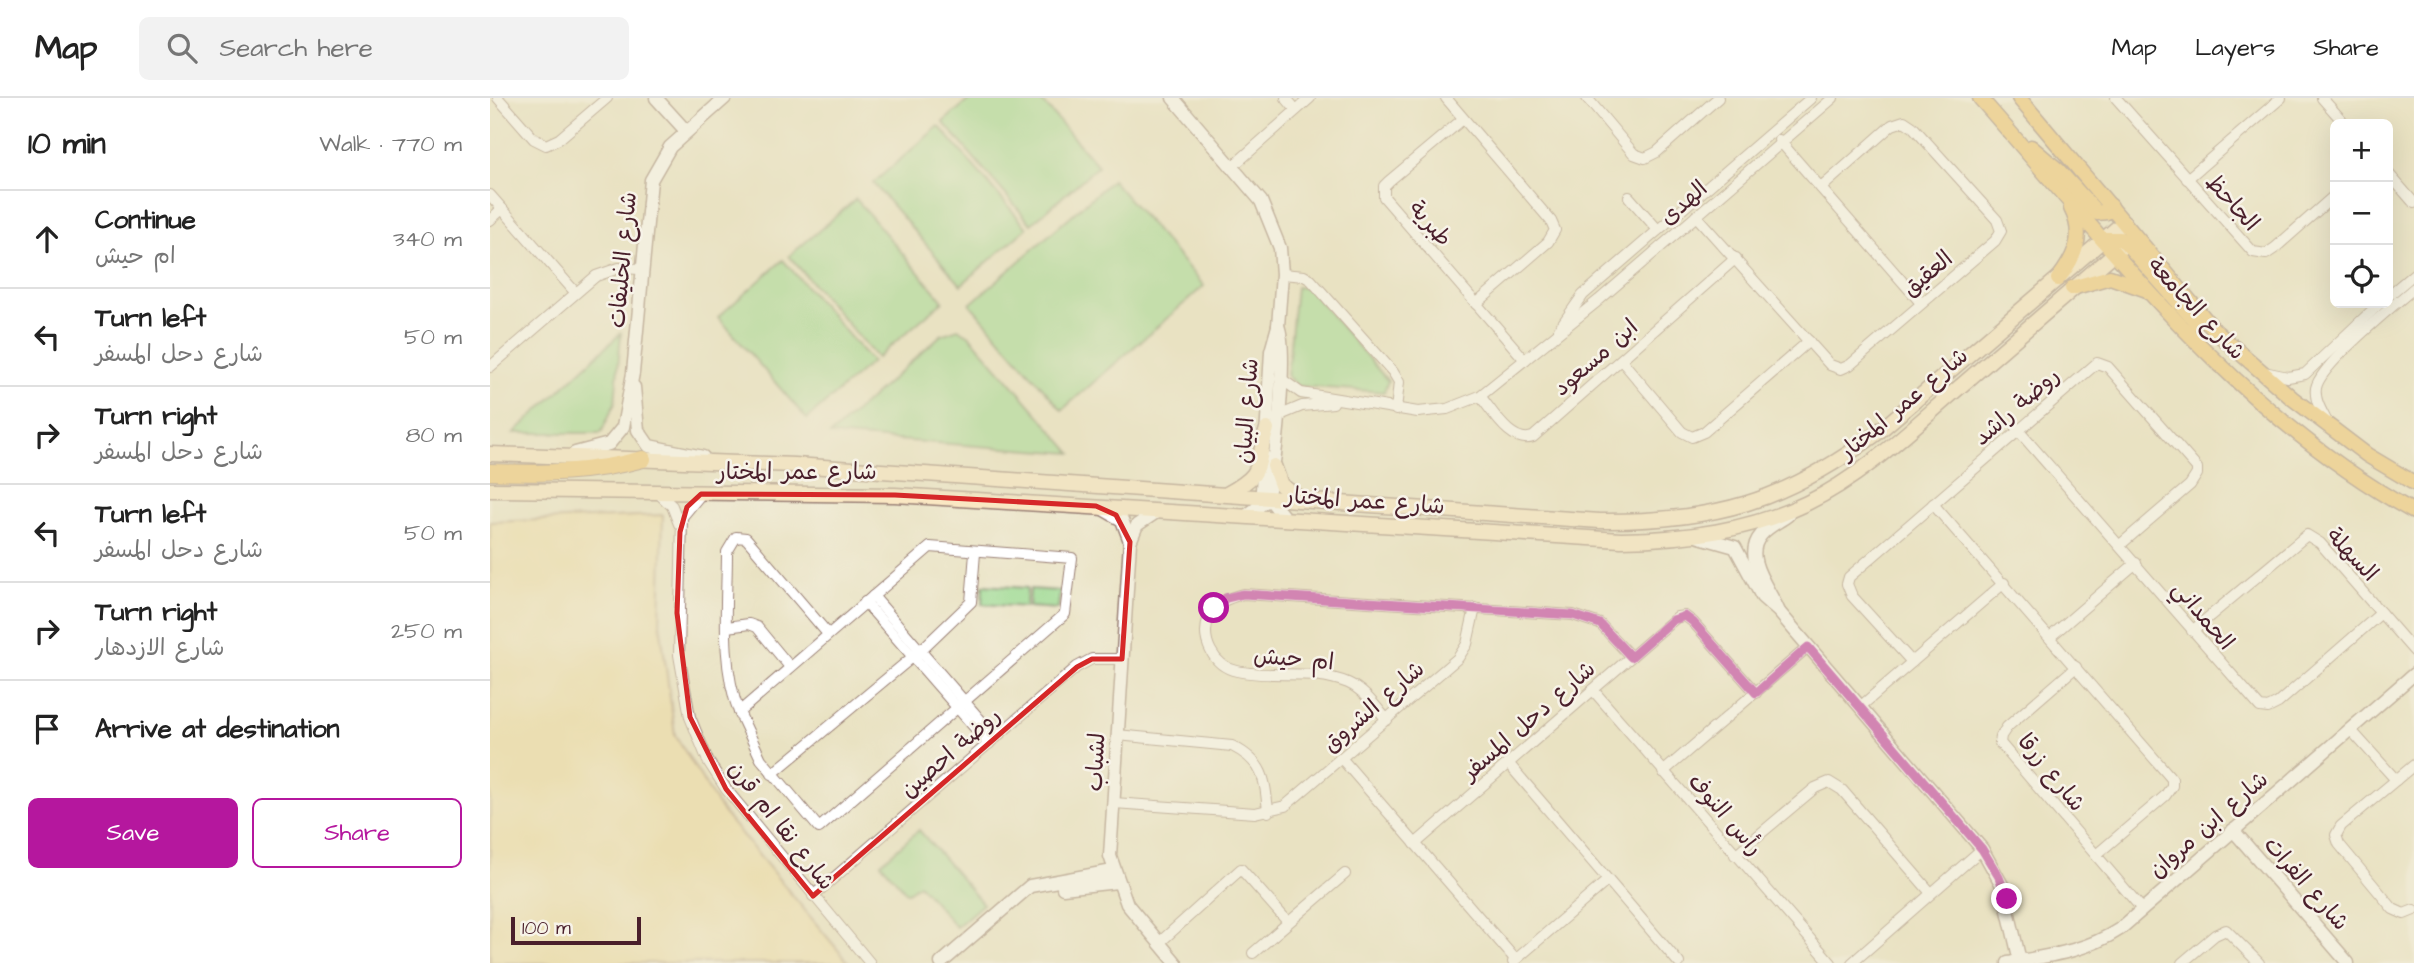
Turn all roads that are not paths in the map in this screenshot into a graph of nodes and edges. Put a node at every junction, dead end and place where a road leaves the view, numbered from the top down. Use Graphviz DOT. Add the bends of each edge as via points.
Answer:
graph roads {
  1 [pos="498,98"];
  2 [pos="607,98"];
  3 [pos="656,98"];
  4 [pos="725,98"];
  5 [pos="1173,98"];
  6 [pos="1286,98"];
  7 [pos="1310,98"];
  8 [pos="1446,98"];
  9 [pos="1587,98"];
  10 [pos="1718,98"];
  11 [pos="1811,98"];
  12 [pos="1833,98"];
  13 [pos="1980,98"];
  14 [pos="2019,98"];
  15 [pos="2116,98"];
  16 [pos="2281,98"];
  17 [pos="2322,98"];
  18 [pos="1296,110"];
  19 [pos="1463,119"];
  20 [pos="2341,119"];
  21 [pos="686,131"];
  22 [pos="1772,132"];
  23 [pos="2017,140"];
  24 [pos="1781,143"];
  25 [pos="1232,167"];
  26 [pos="2187,179"];
  27 [pos="2393,179"];
  28 [pos="1821,188"];
  29 [pos="490,195"];
  30 [pos="1629,197"];
  31 [pos="2066,197"];
  32 [pos="2330,199"];
  33 [pos="2414,202"];
  34 [pos="2111,206"];
  35 [pos="502,209"];
  36 [pos="1696,216"];
  37 [pos="490,220"];
  38 [pos="2124,222"];
  39 [pos="1658,230"];
  40 [pos="2104,239"];
  41 [pos="2126,243"];
  42 [pos="1736,258"];
  43 [pos="640,268"];
  44 [pos="1282,274"];
  45 [pos="2414,274"];
  46 [pos="1605,276"];
  47 [pos="2057,279"];
  48 [pos="1615,287"];
  49 [pos="2072,288"];
  50 [pos="2414,288"];
  51 [pos="2148,291"];
  52 [pos="575,292"];
  53 [pos="2393,292"];
  54 [pos="1921,303"];
  55 [pos="1476,304"];
  56 [pos="2375,308"];
  57 [pos="1278,326"];
  58 [pos="1557,333"];
  59 [pos="1809,341"];
  60 [pos="1525,360"];
  61 [pos="1622,360"];
  62 [pos="490,367"];
  63 [pos="2258,370"];
  64 [pos="633,373"];
  65 [pos="1280,378"];
  66 [pos="1480,396"];
  67 [pos="1347,402"];
  68 [pos="1396,410"];
  69 [pos="1278,416"];
  70 [pos="2330,427"];
  71 [pos="1267,429"];
  72 [pos="2017,429"];
  73 [pos="490,454"];
  74 [pos="564,455"];
  75 [pos="643,459"];
  76 [pos="728,462"];
  77 [pos="1274,466"];
  78 [pos="490,472"];
  79 [pos="2414,483"];
  80 [pos="490,490"];
  81 [pos="657,492"];
  82 [pos="701,494"];
  83 [pos="1225,495"];
  84 [pos="1267,498"];
  85 [pos="1308,500"];
  86 [pos="1933,503"];
  87 [pos="1096,506"];
  88 [pos="1162,509"];
  89 [pos="1794,509"];
  90 [pos="2414,512"];
  91 [pos="1247,515"];
  92 [pos="1284,517"];
  93 [pos="680,532"];
  94 [pos="1696,536"];
  95 [pos="1130,542"];
  96 [pos="2120,545"];
  97 [pos="975,553"];
  98 [pos="2136,563"];
  99 [pos="2004,583"];
  100 [pos="869,599"];
  101 [pos="1475,608"];
  102 [pos="1779,612"];
  103 [pos="2381,613"];
  104 [pos="727,627"];
  105 [pos="2192,631"];
  106 [pos="828,634"];
  107 [pos="2050,637"];
  108 [pos="1808,647"];
  109 [pos="2414,651"];
  110 [pos="917,653"];
  111 [pos="1631,657"];
  112 [pos="1122,659"];
  113 [pos="1912,662"];
  114 [pos="790,667"];
  115 [pos="2076,667"];
  116 [pos="2414,674"];
  117 [pos="1593,690"];
  118 [pos="1756,693"];
  119 [pos="962,705"];
  120 [pos="1860,707"];
  121 [pos="739,712"];
  122 [pos="1387,720"];
  123 [pos="2350,729"];
  124 [pos="1117,734"];
  125 [pos="993,741"];
  126 [pos="1342,759"];
  127 [pos="1508,763"];
  128 [pos="2414,765"];
  129 [pos="1663,772"];
  130 [pos="772,774"];
  131 [pos="2396,780"];
  132 [pos="1114,803"];
  133 [pos="1268,812"];
  134 [pos="2233,830"];
  135 [pos="1415,844"];
  136 [pos="1982,849"];
  137 [pos="1735,855"];
  138 [pos="2096,855"];
  139 [pos="1345,874"];
  140 [pos="1115,877"];
  141 [pos="1608,880"];
  142 [pos="1931,892"];
  143 [pos="813,896"];
  144 [pos="2142,909"];
  145 [pos="2414,910"];
  146 [pos="1288,922"];
  147 [pos="1159,943"];
  148 [pos="1253,953"];
  149 [pos="1513,961"];
  150 [pos="2014,962"];
  151 [pos="870,963"];
  152 [pos="941,963"];
  153 [pos="953,963"];
  154 [pos="1176,963"];
  155 [pos="1679,963"];
  156 [pos="1831,963"];
  157 [pos="1852,963"];
  158 [pos="2182,963"];
  159 [pos="2259,963"];
  160 [pos="2348,963"];
  1 -- 2 [label="street" via="534,139 546,145"];
  3 -- 21 [label="street"];
  4 -- 21 [label="street, شارع الخليفات"];
  5 -- 25 [label="street, شارع البيان"];
  6 -- 18 [label="street"];
  7 -- 18 [label="street"];
  8 -- 19 [label="street"];
  9 -- 10 [label="street" via="1634,153 1645,158"];
  11 -- 22 [label="street, الهدى"];
  12 -- 24 [label="street, الهدى"];
  13 -- 23 [label="main road, شارع الجامعة"];
  14 -- 34 [label="main road, شارع الجامعة"];
  15 -- 26 [label="street, الجاحظ"];
  16 -- 26 [label="street"];
  17 -- 20 [label="street"];
  18 -- 25 [label="street"];
  19 -- 55 [label="street" via="1555,230 1548,242"];
  19 -- 55 [label="street, طبرية" via="1382,192"];
  21 -- 43 [label="street, شارع الخليفات" via="670,147 651,180"];
  22 -- 24 [label="street"];
  22 -- 39 [label="street, الهدى"];
  23 -- 31 [label="main road, شارع الجامعة"];
  23 -- 34 [label="main road" via="2040,153 2097,213 2107,212"];
  24 -- 28 [label="street"];
  24 -- 36 [label="street, الهدى"];
  25 -- 44 [label="street, شارع البيان" via="1268,213 1280,248"];
  26 -- 32 [label="street, الجاحظ" via="2259,255 2275,248"];
  27 -- 33 [label="street"];
  28 -- 54 [label="street"];
  28 -- 54 [label="street, العقيق" via="1892,125 1904,121 1997,220 2001,228 1997,239"];
  29 -- 35 [label="street"];
  30 -- 39 [label="street"];
  31 -- 40 [label="main road, شارع الجامعة"];
  31 -- 47 [label="main road" via="2079,234 2074,253"];
  34 -- 38 [label="main road, شارع الجامعة"];
  35 -- 37 [label="street"];
  35 -- 52 [label="street"];
  36 -- 42 [label="street, العقيق"];
  36 -- 48 [label="street, الهدى"];
  38 -- 40 [label="main road, شارع عمر المختار"];
  38 -- 41 [label="main road, شارع الجامعة"];
  39 -- 46 [label="street, الهدى"];
  40 -- 41 [label="main road, شارع الجامعة"];
  40 -- 47 [label="main road, شارع عمر المختار"];
  41 -- 49 [label="main road, شارع عمر المختار"];
  41 -- 51 [label="main road, شارع الجامعة"];
  41 -- 63 [label="main road, شارع الجامعة"];
  42 -- 59 [label="street, العقيق"];
  42 -- 61 [label="street, ابن مسعود"];
  43 -- 52 [label="street" via="607,270"];
  43 -- 64 [label="street, شارع الخليفات"];
  44 -- 57 [label="street, شارع البيان"];
  44 -- 68 [label="street" via="1311,280 1393,372 1399,382"];
  45 -- 53 [label="street"];
  46 -- 48 [label="street"];
  46 -- 58 [label="street, الهدى" via="1577,302"];
  47 -- 85 [label="main road, شارع عمر المختار" via="1858,447 1793,486 1736,508 1684,518 1601,521"];
  48 -- 58 [label="street, الهدى"];
  49 -- 51 [label="main road" via="2110,278"];
  49 -- 89 [label="main road, شارع عمر المختار" via="1877,457"];
  50 -- 70 [label="street" via="2321,377 2316,395"];
  51 -- 90 [label="main road, شارع الجامعة" via="2206,355 2276,418 2326,457"];
  52 -- 62 [label="street"];
  54 -- 59 [label="street, العقيق" via="1845,368 1830,365"];
  55 -- 60 [label="street, طبرية"];
  56 -- 63 [label="street" via="2305,374 2288,377"];
  57 -- 65 [label="street, شارع البيان"];
  57 -- 71 [label="street, شارع البيان" via="1271,351"];
  58 -- 60 [label="street, الهدى"];
  59 -- 61 [label="street" via="1692,438"];
  60 -- 66 [label="street, الهدى"];
  61 -- 66 [label="street, ابن مسعود" via="1527,439 1513,435"];
  63 -- 70 [label="main road, شارع الجامعة"];
  64 -- 74 [label="street, شارع الخليفات" via="624,427 617,438 599,449"];
  64 -- 76 [label="street, شارع الخليفات" via="638,430 649,446"];
  65 -- 67 [label="street, الهدى" via="1301,393"];
  65 -- 69 [label="street, شارع البيان"];
  66 -- 68 [label="street, الهدى" via="1433,411"];
  67 -- 68 [label="street, الهدى"];
  67 -- 69 [label="street, الهدى" via="1302,406"];
  69 -- 77 [label="street, شارع البيان"];
  70 -- 79 [label="main road, شارع الجامعة"];
  71 -- 83 [label="main road" via="1255,476"];
  71 -- 84 [label="street, شارع البيان" via="1261,487"];
  72 -- 86 [label="street, روضة راشد"];
  72 -- 96 [label="street, الحمداني"];
  72 -- 96 [label="street, روضة راشد" via="2101,363 2193,461 2197,468 2194,480"];
  73 -- 74 [label="main road, شارع عمر المختار"];
  74 -- 75 [label="main road, شارع عمر المختار"];
  75 -- 76 [label="main road, شارع عمر المختار"];
  75 -- 78 [label="highway" via="573,472"];
  76 -- 83 [label="main road, شارع عمر المختار"];
  77 -- 84 [label="street, شارع البيان"];
  77 -- 85 [label="main road" via="1283,487"];
  80 -- 81 [label="main road, شارع عمر المختار"];
  81 -- 82 [label="main road, شارع عمر المختار"];
  81 -- 93 [label="street, شارع نقا ام قرن" via="672,506"];
  82 -- 87 [label="main road, شارع عمر المختار" via="895,495"];
  82 -- 93 [label="street, شارع نقا ام قرن" via="681,517"];
  83 -- 84 [label="main road, شارع عمر المختار"];
  84 -- 85 [label="main road, شارع عمر المختار"];
  84 -- 91 [label="street"];
  84 -- 92 [label="street"];
  86 -- 99 [label="street"];
  86 -- 113 [label="street, روضة راشد" via="1853,571 1847,584 1852,596"];
  87 -- 88 [label="main road, شارع عمر المختار"];
  87 -- 95 [label="street" via="1122,520"];
  88 -- 91 [label="main road, شارع عمر المختار"];
  88 -- 95 [label="street" via="1137,525"];
  89 -- 94 [label="main road, شارع عمر المختار"];
  89 -- 102 [label="street" via="1762,533 1754,552"];
  91 -- 92 [label="main road, شارع عمر المختار"];
  92 -- 94 [label="main road, شارع عمر المختار" via="1621,540"];
  93 -- 143 [label="street, شارع نقا ام قرن" via="678,655 690,717 721,782"];
  94 -- 102 [label="street" via="1735,547 1762,597"];
  95 -- 112 [label="street, لشباب"];
  96 -- 98 [label="street, الحمداني"];
  97 -- 100 [label="street" via="930,547"];
  97 -- 110 [label="street" via="971,603"];
  97 -- 119 [label="street" via="1072,558 1065,614"];
  98 -- 105 [label="street, الحمداني"];
  98 -- 107 [label="street"];
  99 -- 107 [label="street"];
  99 -- 113 [label="street"];
  100 -- 106 [label="street"];
  100 -- 110 [label="street"];
  101 -- 111 [label="street, ام حيش" via="1585,618 1603,626"];
  101 -- 122 [label="street, شارع الشروق" via="1463,651"];
  101 -- 122 [label="street, ام حيش" via="1243,594 1226,598 1214,608 1206,641 1221,664 1237,672 1338,680 1360,690"];
  102 -- 108 [label="street"];
  103 -- 105 [label="street, الحمداني" via="2268,708 2255,704"];
  103 -- 105 [label="street, السهلة" via="2320,543 2307,535"];
  103 -- 109 [label="street, السهلة"];
  104 -- 106 [label="street" via="727,552 730,542 741,536"];
  104 -- 114 [label="street" via="757,627"];
  104 -- 121 [label="street" via="730,674"];
  106 -- 114 [label="street"];
  107 -- 115 [label="street"];
  108 -- 118 [label="street"];
  108 -- 120 [label="street"];
  110 -- 119 [label="street"];
  110 -- 130 [label="street"];
  111 -- 117 [label="street, شارع دحل المسفر"];
  111 -- 118 [label="street, شارع دحل المسفر" via="1673,620 1685,616"];
  112 -- 124 [label="street, لشباب"];
  112 -- 125 [label="street, روضة احصين" via="1092,659 1077,667"];
  113 -- 120 [label="street"];
  114 -- 121 [label="street"];
  115 -- 138 [label="street, شارع زرقا" via="2007,727 2000,743"];
  115 -- 138 [label="street" via="2172,779 2165,796"];
  116 -- 123 [label="street, شارع ابن مروان"];
  117 -- 127 [label="street, شارع دحل المسفر"];
  117 -- 129 [label="street, رأس النوف"];
  118 -- 129 [label="street"];
  119 -- 125 [label="street"];
  119 -- 130 [label="street" via="819,828"];
  120 -- 136 [label="street"];
  121 -- 130 [label="street"];
  122 -- 126 [label="street, شارع الشروق"];
  123 -- 131 [label="street"];
  123 -- 134 [label="street, شارع ابن مروان"];
  124 -- 132 [label="street, لشباب"];
  124 -- 133 [label="street" via="1232,746 1253,760 1265,777"];
  125 -- 143 [label="street, روضة احصين"];
  126 -- 133 [label="street, شارع الشروق" via="1293,801"];
  126 -- 135 [label="street"];
  127 -- 135 [label="street, شارع دحل المسفر"];
  127 -- 141 [label="street"];
  128 -- 131 [label="street"];
  129 -- 137 [label="street, رأس النوف"];
  131 -- 145 [label="street" via="2342,826 2336,839 2393,909 2404,914"];
  132 -- 133 [label="street"];
  132 -- 140 [label="street, لشباب" via="1110,856"];
  134 -- 144 [label="street, شارع ابن مروان"];
  134 -- 160 [label="street, شارع الفرات"];
  135 -- 149 [label="street"];
  136 -- 142 [label="street"];
  136 -- 150 [label="street" via="2002,885"];
  137 -- 142 [label="street" via="1815,788 1829,782 1842,790"];
  137 -- 156 [label="street, رأس النوف"];
  138 -- 144 [label="street, شارع زرقا"];
  139 -- 146 [label="street"];
  140 -- 147 [label="street, لشباب" via="1127,904"];
  140 -- 152 [label="street" via="1030,886"];
  140 -- 153 [label="street" via="1033,893"];
  141 -- 149 [label="street"];
  141 -- 155 [label="street"];
  142 -- 157 [label="street"];
  143 -- 151 [label="street, شارع نقا ام قرن"];
  144 -- 150 [label="street, شارع ابن مروان" via="2120,929 2089,946"];
  146 -- 147 [label="street" via="1241,869"];
  146 -- 148 [label="street"];
  147 -- 154 [label="street, لشباب"];
  158 -- 159 [label="street" via="2226,930"];
}
